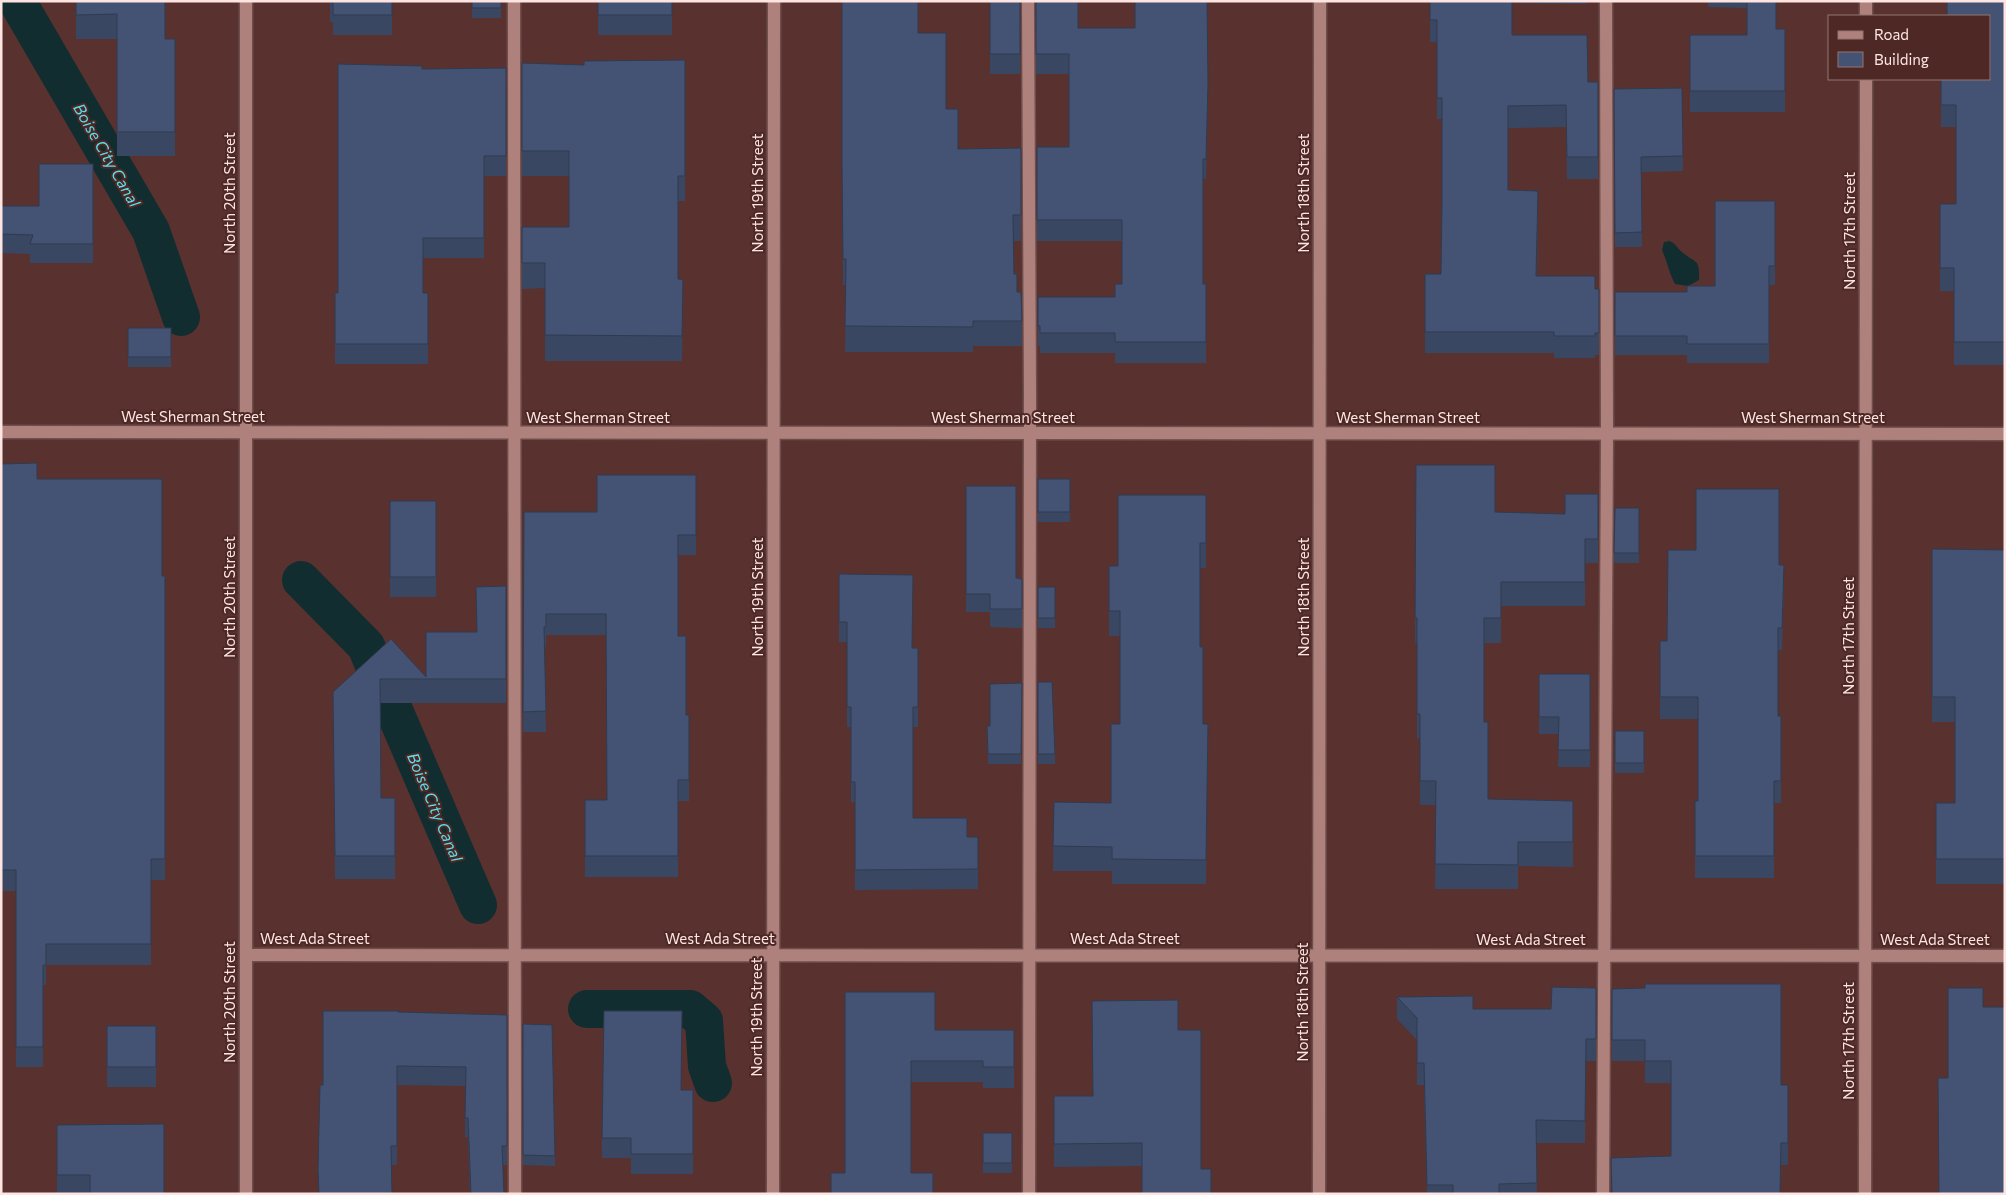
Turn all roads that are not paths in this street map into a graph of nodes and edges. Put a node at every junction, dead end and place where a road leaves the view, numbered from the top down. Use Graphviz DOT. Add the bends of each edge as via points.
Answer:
graph roads {
  1 [pos="246,1"];
  2 [pos="514,1"];
  3 [pos="774,1"];
  4 [pos="1028,1"];
  5 [pos="1320,1"];
  6 [pos="1606,1"];
  7 [pos="1866,1"];
  8 [pos="1866,15"];
  9 [pos="1866,80"];
  10 [pos="1,432"];
  11 [pos="246,433"];
  12 [pos="514,434"];
  13 [pos="774,434"];
  14 [pos="1029,434"];
  15 [pos="1320,434"];
  16 [pos="1607,434"];
  17 [pos="1866,434"];
  18 [pos="2005,434"];
  19 [pos="246,955"];
  20 [pos="514,955"];
  21 [pos="774,956"];
  22 [pos="1029,956"];
  23 [pos="1320,956"];
  24 [pos="1603,956"];
  25 [pos="1865,956"];
  26 [pos="2005,956"];
  27 [pos="246,1194"];
  28 [pos="515,1194"];
  29 [pos="773,1194"];
  30 [pos="1029,1194"];
  31 [pos="1319,1194"];
  32 [pos="1603,1194"];
  33 [pos="1865,1194"];
  1 -- 11 [label="street, North 20th Street"];
  2 -- 12 [label="street"];
  3 -- 13 [label="street, North 19th Street"];
  4 -- 14 [label="street"];
  5 -- 15 [label="street, North 18th Street"];
  6 -- 16 [label="street"];
  7 -- 8 [label="street"];
  9 -- 17 [label="street, North 17th Street"];
  10 -- 11 [label="street, West Sherman Street"];
  11 -- 12 [label="street, West Sherman Street"];
  11 -- 19 [label="street, North 20th Street"];
  12 -- 13 [label="street, West Sherman Street"];
  12 -- 20 [label="street"];
  13 -- 14 [label="street, West Sherman Street"];
  13 -- 21 [label="street, North 19th Street"];
  14 -- 15 [label="street, West Sherman Street"];
  14 -- 22 [label="street"];
  15 -- 16 [label="street, West Sherman Street"];
  15 -- 23 [label="street, North 18th Street"];
  16 -- 17 [label="street, West Sherman Street"];
  16 -- 24 [label="street"];
  17 -- 18 [label="street, West Sherman Street"];
  17 -- 25 [label="street, North 17th Street"];
  19 -- 20 [label="street, West Ada Street"];
  19 -- 27 [label="street, North 20th Street"];
  20 -- 21 [label="street, West Ada Street"];
  20 -- 28 [label="street"];
  21 -- 22 [label="street, West Ada Street"];
  21 -- 29 [label="street, North 19th Street"];
  22 -- 23 [label="street, West Ada Street"];
  22 -- 30 [label="street"];
  23 -- 24 [label="street, West Ada Street"];
  23 -- 31 [label="street, North 18th Street"];
  24 -- 25 [label="street, West Ada Street"];
  24 -- 32 [label="street"];
  25 -- 26 [label="street, West Ada Street"];
  25 -- 33 [label="street, North 17th Street"];
}
